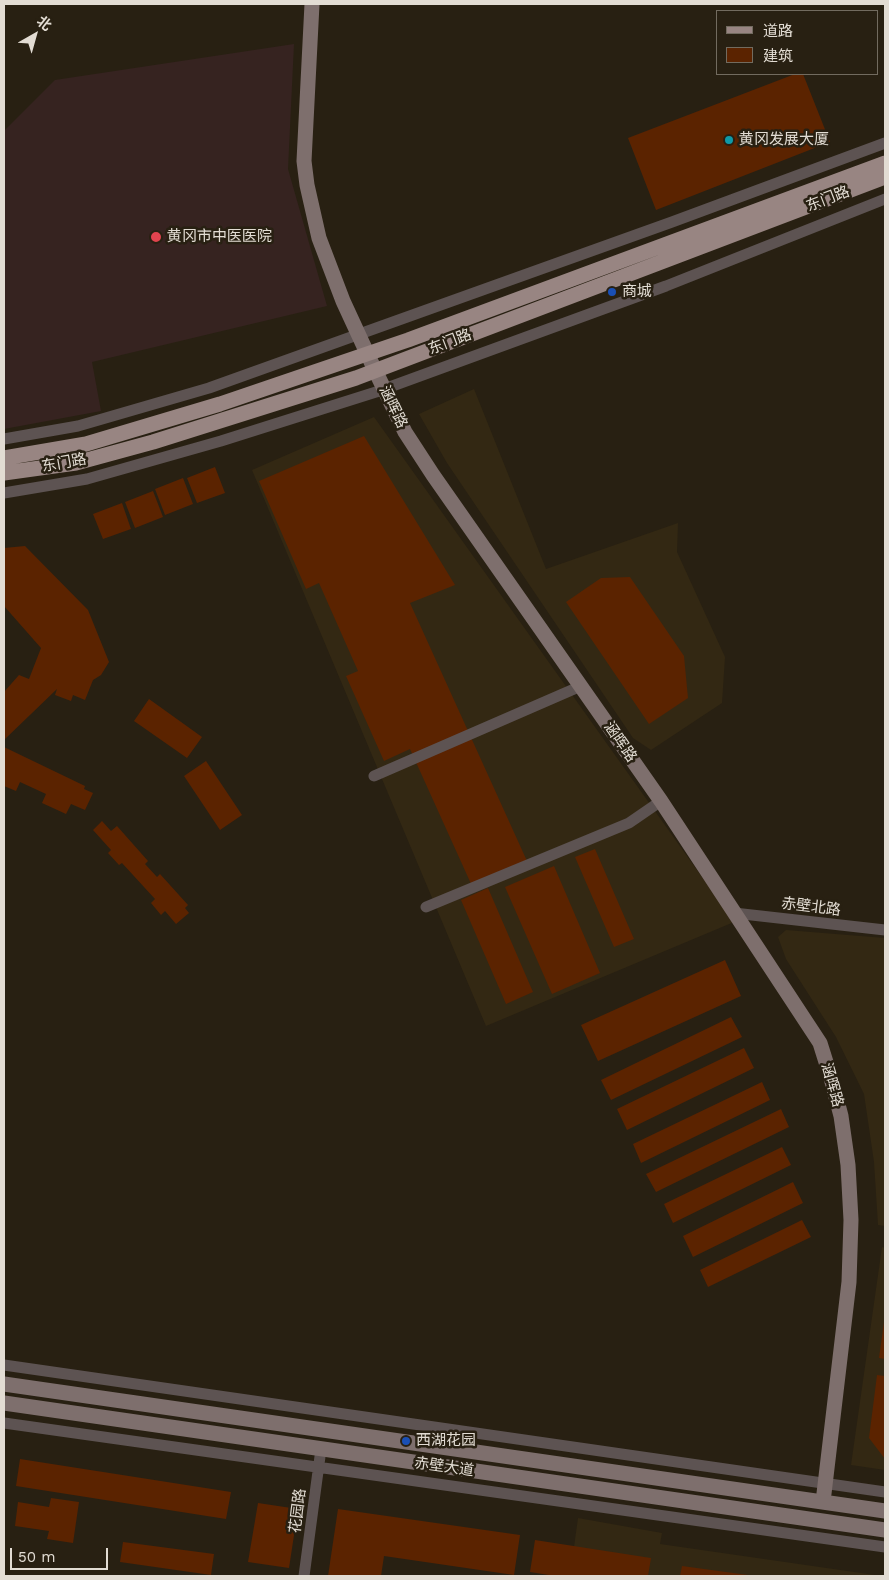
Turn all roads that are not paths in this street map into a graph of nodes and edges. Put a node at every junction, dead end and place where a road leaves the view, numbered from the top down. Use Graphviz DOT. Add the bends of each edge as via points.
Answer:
graph roads {
  1 [pos="312,4"];
  2 [pos="885,143"];
  3 [pos="885,163"];
  4 [pos="885,177"];
  5 [pos="885,199"];
  6 [pos="358,334"];
  7 [pos="367,353"];
  8 [pos="375,371"];
  9 [pos="384,390"];
  10 [pos="4,439"];
  11 [pos="4,458"];
  12 [pos="4,473"];
  13 [pos="4,493"];
  14 [pos="581,686"];
  15 [pos="374,776"];
  16 [pos="661,801"];
  17 [pos="426,907"];
  18 [pos="734,913"];
  19 [pos="885,930"];
  20 [pos="4,1365"];
  21 [pos="4,1384"];
  22 [pos="4,1403"];
  23 [pos="4,1423"];
  24 [pos="321,1449"];
  25 [pos="318,1468"];
  26 [pos="825,1483"];
  27 [pos="885,1492"];
  28 [pos="823,1502"];
  29 [pos="885,1511"];
  30 [pos="885,1530"];
  31 [pos="885,1547"];
  32 [pos="304,1576"];
  1 -- 6 [label="main road, 涵晖路" via="304,161 307,185 320,238"];
  2 -- 6 [label="street"];
  3 -- 7 [label="main road, 东门路"];
  4 -- 8 [label="main road, 东门路"];
  5 -- 9 [label="street" via="666,286"];
  6 -- 7 [label="main road, 涵晖路"];
  6 -- 10 [label="street" via="209,388 78,426"];
  7 -- 8 [label="main road, 涵晖路"];
  7 -- 11 [label="main road, 东门路" via="220,404 86,444"];
  8 -- 9 [label="main road, 涵晖路"];
  8 -- 12 [label="main road, 东门路" via="153,442 76,463"];
  9 -- 13 [label="street" via="87,479"];
  9 -- 14 [label="main road, 涵晖路" via="405,432 433,475"];
  14 -- 15 [label="street"];
  14 -- 16 [label="main road, 涵晖路"];
  16 -- 17 [label="street" via="628,823"];
  16 -- 18 [label="main road, 涵晖路"];
  18 -- 19 [label="street, 赤壁北路"];
  18 -- 26 [label="main road, 涵晖路" via="820,1044 841,1116 851,1220 849,1282"];
  20 -- 26 [label="street"];
  21 -- 28 [label="main road, 赤壁大道"];
  22 -- 24 [label="main road, 赤壁大道"];
  23 -- 25 [label="street"];
  24 -- 25 [label="street, 花园路"];
  24 -- 30 [label="main road, 赤壁大道"];
  25 -- 31 [label="street"];
  25 -- 32 [label="street, 花园路"];
  26 -- 27 [label="street"];
  26 -- 28 [label="main road, 涵晖路"];
  28 -- 29 [label="main road, 赤壁大道"];
}
